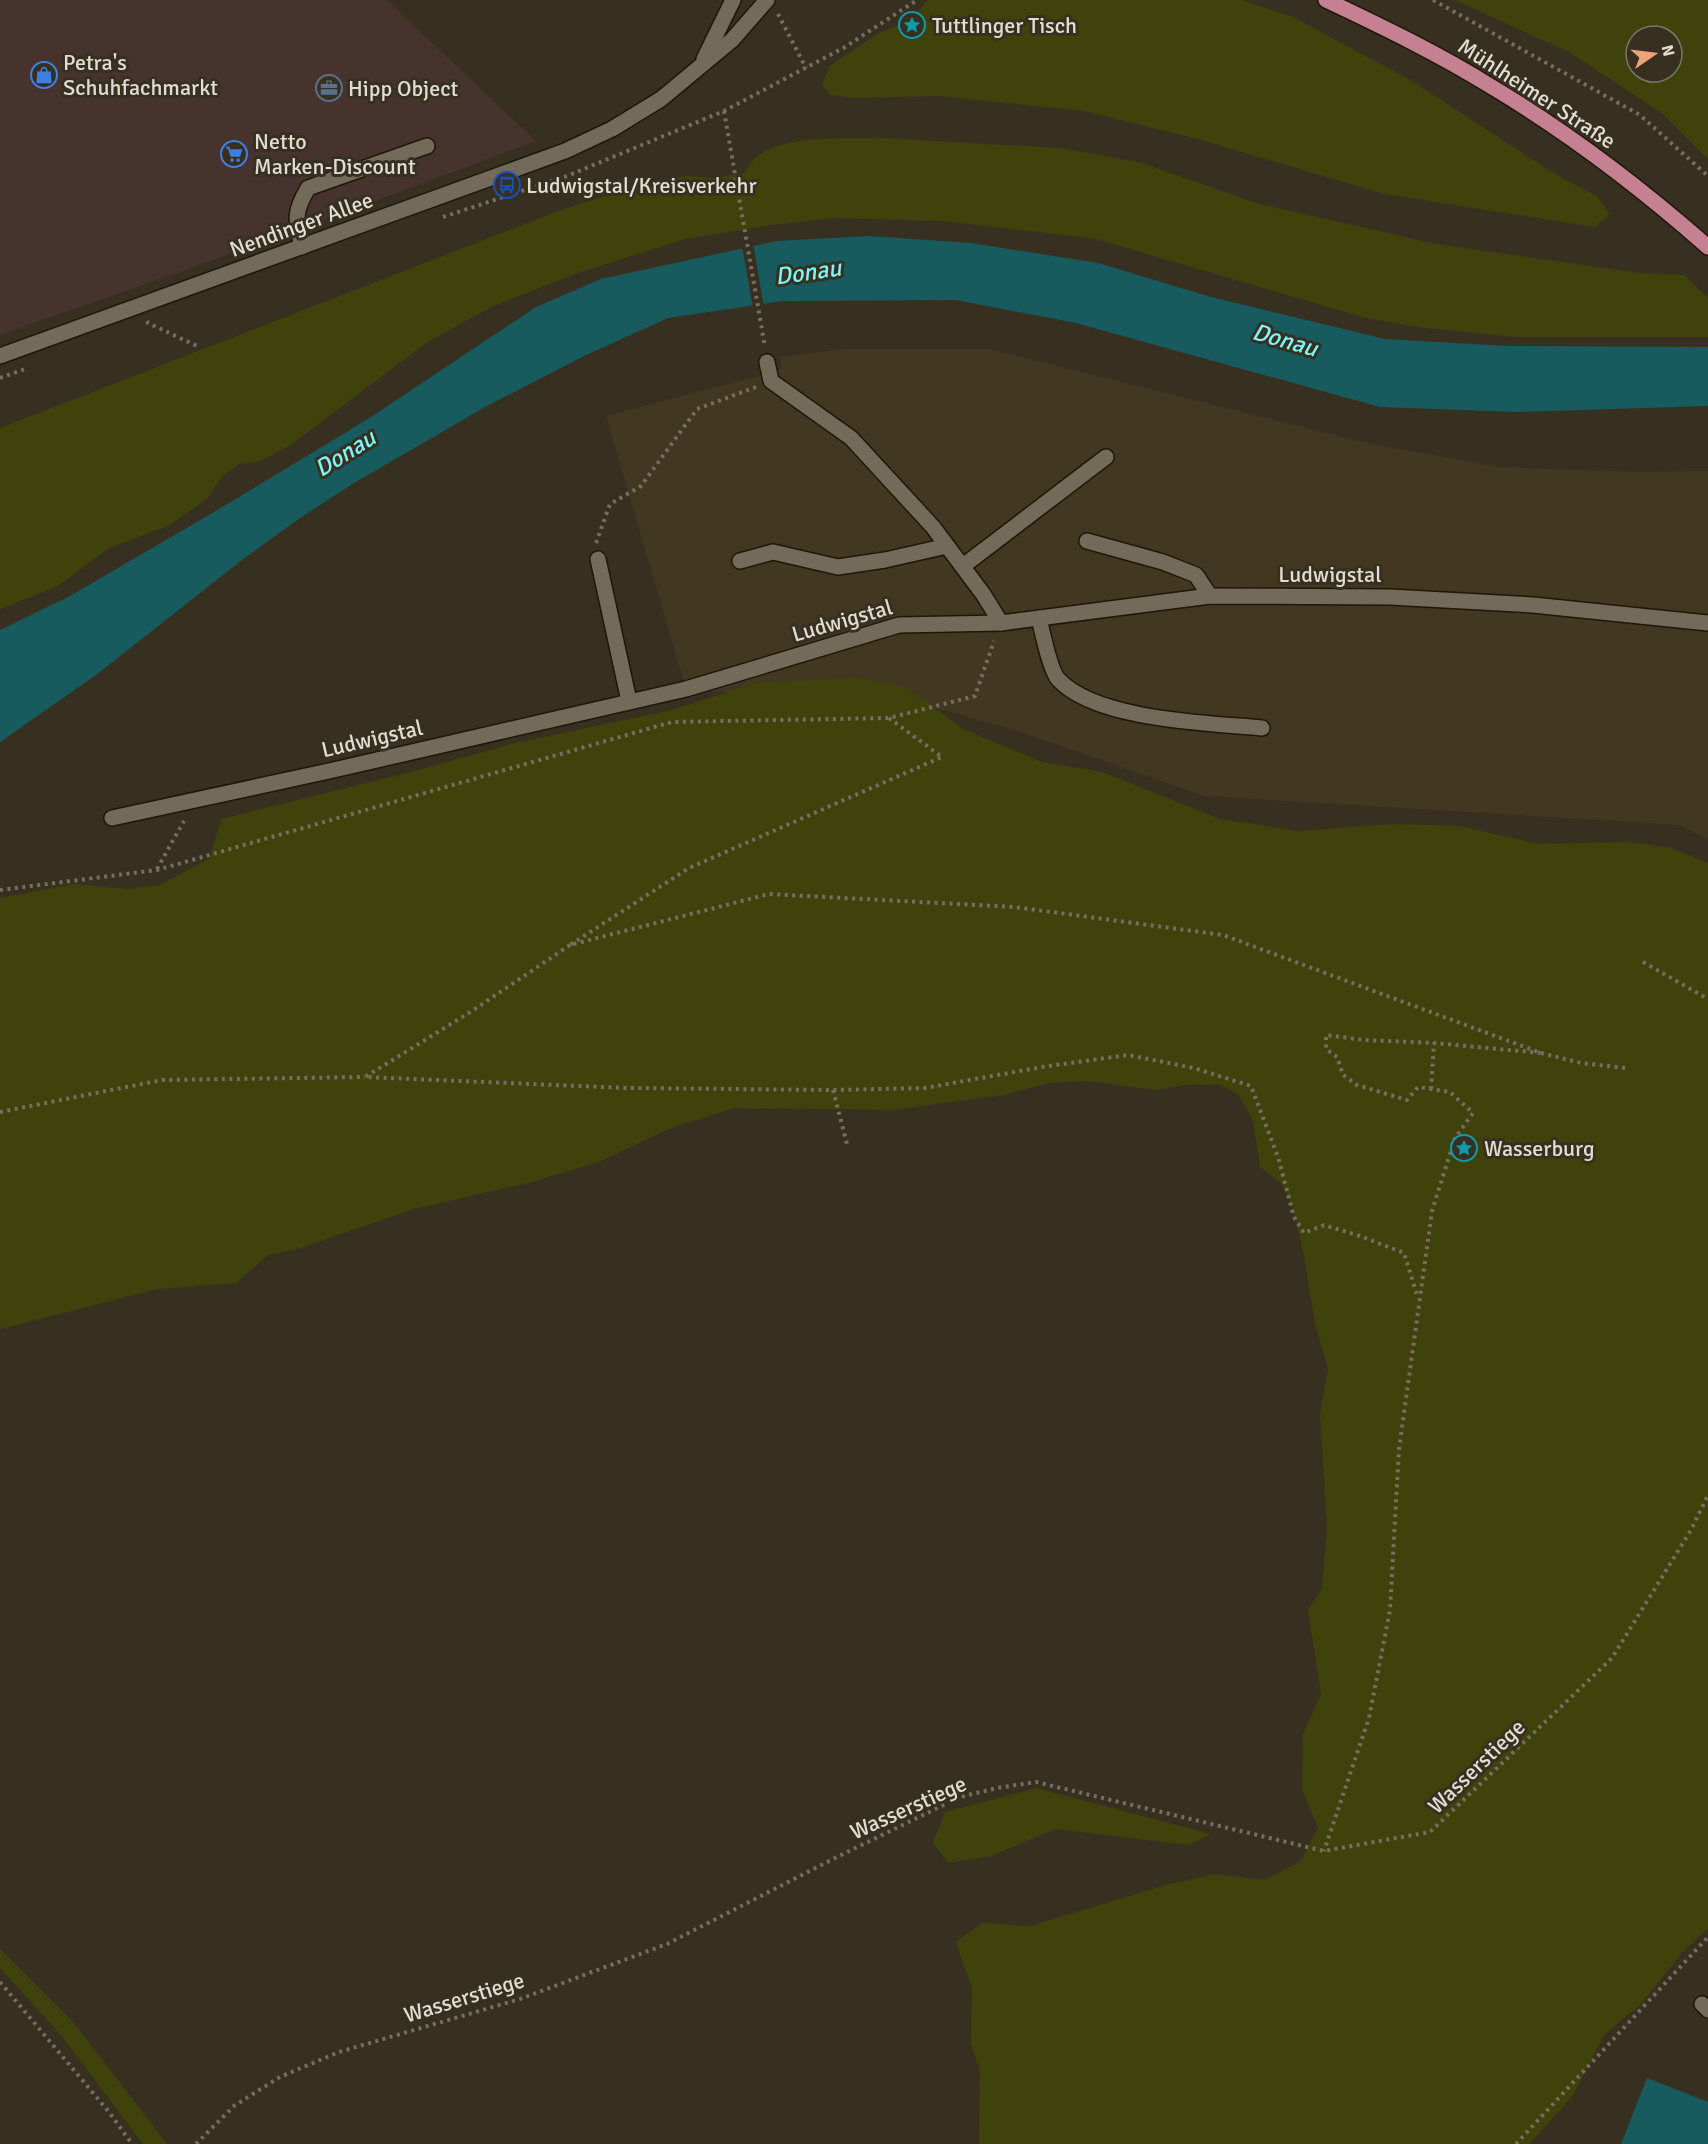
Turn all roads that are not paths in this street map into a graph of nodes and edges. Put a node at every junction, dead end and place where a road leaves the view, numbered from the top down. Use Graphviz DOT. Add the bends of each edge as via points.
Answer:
graph roads {
  1 [pos="733,0"];
  2 [pos="767,0"];
  3 [pos="1326,0"];
  4 [pos="701,64"];
  5 [pos="427,146"];
  6 [pos="302,247"];
  7 [pos="1708,248"];
  8 [pos="0,356"];
  9 [pos="767,362"];
  10 [pos="1106,457"];
  11 [pos="1087,541"];
  12 [pos="947,546"];
  13 [pos="598,560"];
  14 [pos="740,561"];
  15 [pos="963,566"];
  16 [pos="1210,596"];
  17 [pos="1039,618"];
  18 [pos="1001,623"];
  19 [pos="1708,623"];
  20 [pos="629,701"];
  21 [pos="1262,728"];
  22 [pos="112,818"];
  1 -- 4 [label="street, Nendinger Allee"];
  2 -- 4 [label="street, Nendinger Allee" via="732,40"];
  3 -- 7 [label="main road, Mühlheimer Straße" via="1394,32 1492,87 1660,204"];
  4 -- 6 [label="street, Nendinger Allee" via="661,99 612,129 565,151"];
  5 -- 6 [label="street" via="308,188 296,216"];
  6 -- 8 [label="street, Nendinger Allee"];
  9 -- 12 [label="street" via="771,381 851,438"];
  10 -- 15 [label="street"];
  11 -- 16 [label="street" via="1196,575"];
  12 -- 14 [label="street" via="838,567 773,552"];
  12 -- 15 [label="street"];
  13 -- 20 [label="street"];
  15 -- 18 [label="street"];
  16 -- 17 [label="street, Ludwigstal"];
  16 -- 19 [label="street, Ludwigstal" via="1402,597 1533,605"];
  17 -- 18 [label="street, Ludwigstal"];
  17 -- 21 [label="street" via="1057,678 1083,697 1108,708 1170,719"];
  18 -- 20 [label="street, Ludwigstal" via="899,625 686,689"];
  20 -- 22 [label="street, Ludwigstal"];
}
